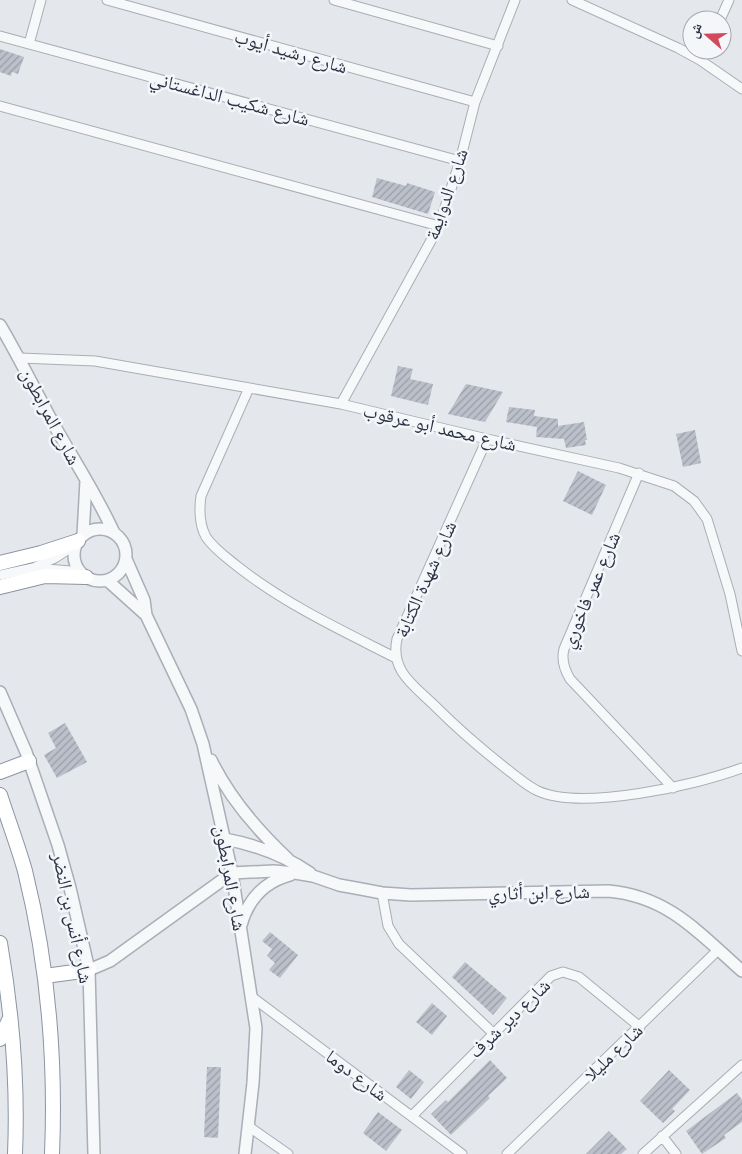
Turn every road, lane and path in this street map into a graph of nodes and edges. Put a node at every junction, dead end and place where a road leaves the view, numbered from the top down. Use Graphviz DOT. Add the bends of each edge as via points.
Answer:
graph roads {
  1 [pos="41,0"];
  2 [pos="107,0"];
  3 [pos="334,0"];
  4 [pos="515,0"];
  5 [pos="572,0"];
  6 [pos="0,36"];
  7 [pos="29,44"];
  8 [pos="498,46"];
  9 [pos="682,50"];
  10 [pos="700,60"];
  11 [pos="742,89"];
  12 [pos="475,102"];
  13 [pos="0,106"];
  14 [pos="460,161"];
  15 [pos="439,226"];
  16 [pos="0,325"];
  17 [pos="20,358"];
  18 [pos="249,388"];
  19 [pos="341,404"];
  20 [pos="487,439"];
  21 [pos="639,473"];
  22 [pos="86,481"];
  23 [pos="114,533"];
  24 [pos="79,541"];
  25 [pos="126,559"];
  26 [pos="0,563"];
  27 [pos="33,568"];
  28 [pos="0,575"];
  29 [pos="83,575"];
  30 [pos="107,580"];
  31 [pos="0,587"];
  32 [pos="146,615"];
  33 [pos="739,624"];
  34 [pos="742,651"];
  35 [pos="396,658"];
  36 [pos="0,692"];
  37 [pos="203,744"];
  38 [pos="29,761"];
  39 [pos="742,768"];
  40 [pos="0,772"];
  41 [pos="673,788"];
  42 [pos="0,795"];
  43 [pos="224,839"];
  44 [pos="288,859"];
  45 [pos="232,873"];
  46 [pos="295,873"];
  47 [pos="313,876"];
  48 [pos="382,893"];
  49 [pos="240,930"];
  50 [pos="0,942"];
  51 [pos="718,950"];
  52 [pos="89,970"];
  53 [pos="742,971"];
  54 [pos="45,976"];
  55 [pos="252,997"];
  56 [pos="10,1018"];
  57 [pos="640,1027"];
  58 [pos="493,1033"];
  59 [pos="0,1039"];
  60 [pos="741,1069"];
  61 [pos="412,1116"];
  62 [pos="248,1126"];
  63 [pos="662,1136"];
  64 [pos="15,1154"];
  65 [pos="52,1154"];
  66 [pos="94,1154"];
  67 [pos="245,1154"];
  68 [pos="288,1154"];
  69 [pos="462,1154"];
  70 [pos="506,1154"];
  71 [pos="643,1154"];
  72 [pos="676,1154"];
  1 -- 7 [label="street"];
  2 -- 12 [label="street, شارع رشيد أيوب"];
  3 -- 8 [label="street"];
  4 -- 8 [label="street, شارع الدوايمة"];
  5 -- 9 [label="street"];
  6 -- 7 [label="street, شارع شكيب الداغستاني"];
  7 -- 14 [label="street, شارع شكيب الداغستاني"];
  8 -- 12 [label="street, شارع الدوايمة"];
  10 -- 11 [label="street"];
  12 -- 14 [label="street, شارع الدوايمة"];
  13 -- 15 [label="street"];
  14 -- 15 [label="street, شارع الدوايمة"];
  15 -- 19 [label="street, شارع الدوايمة"];
  16 -- 17 [label="street, شارع المرابطون"];
  17 -- 18 [label="street, شارع محمد أبو عرقوب" via="95,361"];
  17 -- 22 [label="street, شارع المرابطون"];
  18 -- 19 [label="street, شارع محمد أبو عرقوب"];
  18 -- 35 [label="street" via="201,496 199,510 206,536 225,556 282,598"];
  19 -- 20 [label="street, شارع محمد أبو عرقوب"];
  20 -- 21 [label="street, شارع محمد أبو عرقوب"];
  20 -- 35 [label="street, شارع شهدة الكتابة" via="398,639"];
  21 -- 33 [label="street, شارع محمد أبو عرقوب" via="674,486 694,501 707,519"];
  21 -- 41 [label="street, شارع عمر فاخوري" via="562,659 570,679"];
  22 -- 23 [label="street, شارع المرابطون"];
  22 -- 24 [label="street, شارع المرابطون"];
  23 -- 24 [label="street" via="98,529 90,531"];
  23 -- 25 [label="street" via="122,540"];
  24 -- 26 [label="highway"];
  24 -- 27 [label="street" via="55,558"];
  24 -- 29 [label="street" via="74,555"];
  25 -- 30 [label="street" via="116,575"];
  25 -- 32 [label="street, شارع المرابطون" via="144,600"];
  27 -- 28 [label="street"];
  27 -- 29 [label="street"];
  29 -- 30 [label="street" via="93,580"];
  29 -- 31 [label="highway" via="40,577"];
  30 -- 32 [label="street, شارع المرابطون"];
  32 -- 37 [label="street, شارع المرابطون" via="191,709"];
  33 -- 34 [label="street, شارع محمد أبو عرقوب"];
  35 -- 41 [label="street, شارع شهدة الكتابة" via="404,675 444,715 486,753 538,791 581,798"];
  36 -- 38 [label="street, شارع أنس بن النضر"];
  37 -- 43 [label="street, شارع المرابطون"];
  37 -- 44 [label="street" via="231,795 267,840"];
  38 -- 40 [label="highway"];
  38 -- 52 [label="street, شارع أنس بن النضر" via="63,862"];
  39 -- 41 [label="street, شارع شهدة الكتابة"];
  42 -- 54 [label="highway" via="24,870"];
  43 -- 44 [label="street, شارع ابن أثاري" via="257,846"];
  43 -- 45 [label="street, شارع المرابطون"];
  44 -- 47 [label="street, شارع ابن أثاري"];
  45 -- 46 [label="street, شارع ابن أثاري"];
  45 -- 49 [label="street, شارع المرابطون"];
  45 -- 52 [label="street" via="110,961"];
  46 -- 47 [label="street, شارع ابن أثاري"];
  46 -- 49 [label="street" via="265,886 253,898"];
  47 -- 48 [label="street, شارع ابن أثاري"];
  48 -- 51 [label="street, شارع ابن أثاري" via="626,893 647,899 680,916"];
  48 -- 58 [label="street" via="388,926 399,944"];
  49 -- 55 [label="street, شارع المرابطون"];
  50 -- 56 [label="highway"];
  51 -- 53 [label="street, شارع ابن أثاري"];
  51 -- 57 [label="street, شارع مليلا"];
  52 -- 54 [label="highway"];
  52 -- 66 [label="street, شارع أنس بن النضر"];
  54 -- 65 [label="highway" via="53,1070"];
  55 -- 61 [label="street, شارع دوما"];
  55 -- 62 [label="street, شارع المرابطون" via="256,1028"];
  56 -- 59 [label="highway"];
  56 -- 64 [label="highway" via="14,1052"];
  57 -- 58 [label="street, شارع دير شرف" via="579,977 564,972 551,976"];
  57 -- 70 [label="street, شارع مليلا"];
  58 -- 61 [label="street, شارع دير شرف"];
  60 -- 63 [label="street"];
  61 -- 69 [label="street, شارع دوما"];
  62 -- 67 [label="street, شارع المرابطون"];
  62 -- 68 [label="street"];
  63 -- 71 [label="street"];
  63 -- 72 [label="street"];
}
